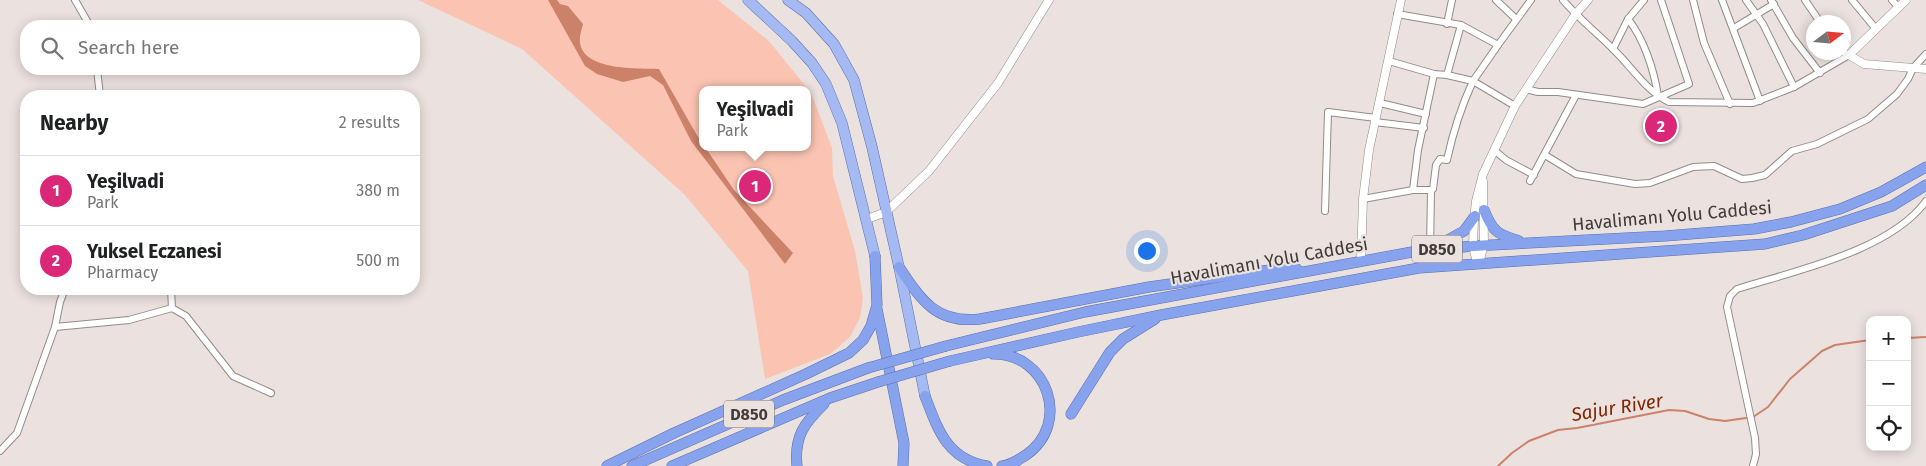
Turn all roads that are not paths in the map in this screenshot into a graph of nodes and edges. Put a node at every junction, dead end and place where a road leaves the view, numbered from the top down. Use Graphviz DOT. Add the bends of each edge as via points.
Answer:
graph roads {
  1 [pos="75,0"];
  2 [pos="748,0"];
  3 [pos="788,0"];
  4 [pos="1049,0"];
  5 [pos="1401,0"];
  6 [pos="1452,0"];
  7 [pos="1496,0"];
  8 [pos="1531,0"];
  9 [pos="1563,0"];
  10 [pos="1588,0"];
  11 [pos="1644,0"];
  12 [pos="1661,0"];
  13 [pos="1693,0"];
  14 [pos="1722,0"];
  15 [pos="1746,0"];
  16 [pos="1805,0"];
  17 [pos="1852,0"];
  18 [pos="1892,0"];
  19 [pos="1906,0"];
  20 [pos="1772,2"];
  21 [pos="1898,7"];
  22 [pos="1398,14"];
  23 [pos="1756,14"];
  24 [pos="1575,15"];
  25 [pos="1815,15"];
  26 [pos="1516,18"];
  27 [pos="1628,19"];
  28 [pos="87,20"];
  29 [pos="1447,24"];
  30 [pos="1461,25"];
  31 [pos="1734,28"];
  32 [pos="1876,30"];
  33 [pos="1498,45"];
  34 [pos="1613,49"];
  35 [pos="1851,50"];
  36 [pos="1926,54"];
  37 [pos="1851,57"];
  38 [pos="1838,60"];
  39 [pos="1389,61"];
  40 [pos="1913,68"];
  41 [pos="1926,69"];
  42 [pos="1820,73"];
  43 [pos="1434,74"];
  44 [pos="98,75"];
  45 [pos="1447,75"];
  46 [pos="1473,81"];
  47 [pos="1794,87"];
  48 [pos="1526,89"];
  49 [pos="99,90"];
  50 [pos="1576,95"];
  51 [pos="1658,97"];
  52 [pos="1760,101"];
  53 [pos="1380,103"];
  54 [pos="1730,104"];
  55 [pos="1515,106"];
  56 [pos="1426,114"];
  57 [pos="1376,120"];
  58 [pos="1424,128"];
  59 [pos="1494,150"];
  60 [pos="1545,156"];
  61 [pos="1926,167"];
  62 [pos="1483,174"];
  63 [pos="1926,185"];
  64 [pos="1414,190"];
  65 [pos="1431,190"];
  66 [pos="1363,199"];
  67 [pos="1926,201"];
  68 [pos="1484,210"];
  69 [pos="1325,211"];
  70 [pos="886,212"];
  71 [pos="1474,216"];
  72 [pos="867,219"];
  73 [pos="1524,243"];
  74 [pos="1479,245"];
  75 [pos="1430,250"];
  76 [pos="875,256"];
  77 [pos="1361,260"];
  78 [pos="1478,263"];
  79 [pos="899,267"];
  80 [pos="1316,270"];
  81 [pos="63,295"];
  82 [pos="171,295"];
  83 [pos="877,305"];
  84 [pos="172,308"];
  85 [pos="1161,316"];
  86 [pos="55,327"];
  87 [pos="977,355"];
  88 [pos="271,393"];
  89 [pos="925,396"];
  90 [pos="830,398"];
  91 [pos="1071,414"];
  92 [pos="0,451"];
  93 [pos="607,466"];
  94 [pos="632,466"];
  95 [pos="672,466"];
  96 [pos="797,466"];
  97 [pos="903,466"];
  98 [pos="987,466"];
  99 [pos="1002,466"];
  100 [pos="1753,466"];
  1 -- 28 [label="street"];
  2 -- 72 [label="main road" via="792,41 826,84 842,123"];
  3 -- 70 [label="main road" via="806,13 834,44 854,80"];
  4 -- 70 [label="street" via="998,83 929,171"];
  5 -- 22 [label="street"];
  6 -- 29 [label="street"];
  7 -- 26 [label="street"];
  8 -- 26 [label="street"];
  9 -- 24 [label="street"];
  10 -- 24 [label="street"];
  11 -- 27 [label="street"];
  12 -- 51 [label="street" via="1689,84"];
  13 -- 54 [label="street" via="1704,43"];
  14 -- 31 [label="street"];
  15 -- 23 [label="street"];
  16 -- 25 [label="street"];
  17 -- 32 [label="street"];
  18 -- 21 [label="street"];
  19 -- 21 [label="street"];
  20 -- 23 [label="street"];
  20 -- 42 [label="street" via="1793,38"];
  21 -- 32 [label="street"];
  22 -- 29 [label="street"];
  22 -- 39 [label="street"];
  23 -- 31 [label="street"];
  23 -- 47 [label="street"];
  24 -- 34 [label="street"];
  24 -- 48 [label="street"];
  26 -- 33 [label="street"];
  27 -- 34 [label="street"];
  27 -- 51 [label="street" via="1637,31"];
  29 -- 30 [label="street"];
  30 -- 33 [label="street"];
  30 -- 45 [label="street"];
  31 -- 52 [label="street"];
  32 -- 35 [label="street"];
  33 -- 46 [label="street"];
  34 -- 51 [label="street"];
  36 -- 40 [label="street"];
  37 -- 40 [label="street" via="1864,64"];
  38 -- 42 [label="street"];
  39 -- 43 [label="street"];
  39 -- 53 [label="street"];
  40 -- 41 [label="street"];
  40 -- 60 [label="street" via="1897,94 1868,119 1817,144 1792,151 1766,175 1742,179 1714,166 1693,167 1650,183 1635,184 1576,174"];
  42 -- 47 [label="street"];
  43 -- 45 [label="street"];
  43 -- 56 [label="street"];
  44 -- 49 [label="street"];
  45 -- 46 [label="street"];
  46 -- 55 [label="street"];
  46 -- 65 [label="street" via="1461,108 1447,160 1440,159 1436,165"];
  47 -- 52 [label="street"];
  48 -- 50 [label="street"];
  48 -- 55 [label="street"];
  50 -- 51 [label="street" via="1643,104"];
  50 -- 60 [label="street"];
  51 -- 54 [label="street" via="1669,102"];
  52 -- 54 [label="street"];
  53 -- 56 [label="street"];
  53 -- 57 [label="street"];
  55 -- 59 [label="street"];
  56 -- 58 [label="street"];
  57 -- 58 [label="street"];
  57 -- 66 [label="street"];
  57 -- 69 [label="street" via="1328,112"];
  58 -- 64 [label="street"];
  59 -- 60 [label="street" via="1532,178"];
  59 -- 62 [label="street"];
  61 -- 73 [label="highway, Havalimanı Yolu Caddesi / D850" via="1881,192 1840,209 1754,229"];
  62 -- 68 [label="street"];
  62 -- 71 [label="street"];
  63 -- 78 [label="highway, Havalimanı Yolu Caddesi / D850" via="1892,206 1803,236 1765,244"];
  64 -- 65 [label="street"];
  64 -- 66 [label="street"];
  65 -- 75 [label="street"];
  66 -- 77 [label="street"];
  67 -- 100 [label="street" via="1917,214 1871,244 1737,289 1732,294 1727,307 1754,430"];
  68 -- 73 [label="highway" via="1497,233"];
  68 -- 74 [label="street"];
  70 -- 72 [label="street"];
  70 -- 79 [label="main road"];
  71 -- 74 [label="street"];
  71 -- 75 [label="highway" via="1464,231"];
  72 -- 76 [label="main road"];
  73 -- 74 [label="highway, Havalimanı Yolu Caddesi / D850"];
  74 -- 75 [label="highway, Havalimanı Yolu Caddesi / D850"];
  74 -- 78 [label="street"];
  75 -- 77 [label="highway, Havalimanı Yolu Caddesi / D850"];
  76 -- 83 [label="highway"];
  77 -- 80 [label="highway, Havalimanı Yolu Caddesi / D850"];
  78 -- 85 [label="highway, Havalimanı Yolu Caddesi / D850" via="1419,268"];
  79 -- 80 [label="highway" via="914,289 939,313 964,321 1149,287 1284,268"];
  79 -- 89 [label="main road"];
  80 -- 94 [label="highway, Havalimanı Yolu Caddesi / D850, bridge" via="1085,312 868,368 783,400"];
  81 -- 86 [label="street"];
  82 -- 84 [label="street"];
  83 -- 93 [label="highway" via="863,340 849,353"];
  83 -- 97 [label="highway" via="904,443"];
  84 -- 86 [label="street" via="129,320"];
  84 -- 88 [label="street" via="186,316 233,376"];
  85 -- 87 [label="highway, Havalimanı Yolu Caddesi / D850"];
  85 -- 91 [label="highway" via="1123,339 1110,352"];
  86 -- 92 [label="street" via="17,433"];
  87 -- 90 [label="highway, Havalimanı Yolu Caddesi / D850, bridge"];
  87 -- 99 [label="highway" via="1003,354 1020,360 1043,382 1048,395 1049,427 1042,439 1033,450 1011,465"];
  89 -- 98 [label="highway" via="936,425 952,451 974,464"];
  90 -- 95 [label="highway, Havalimanı Yolu Caddesi / D850"];
  90 -- 96 [label="highway" via="804,424 797,440"];
}
